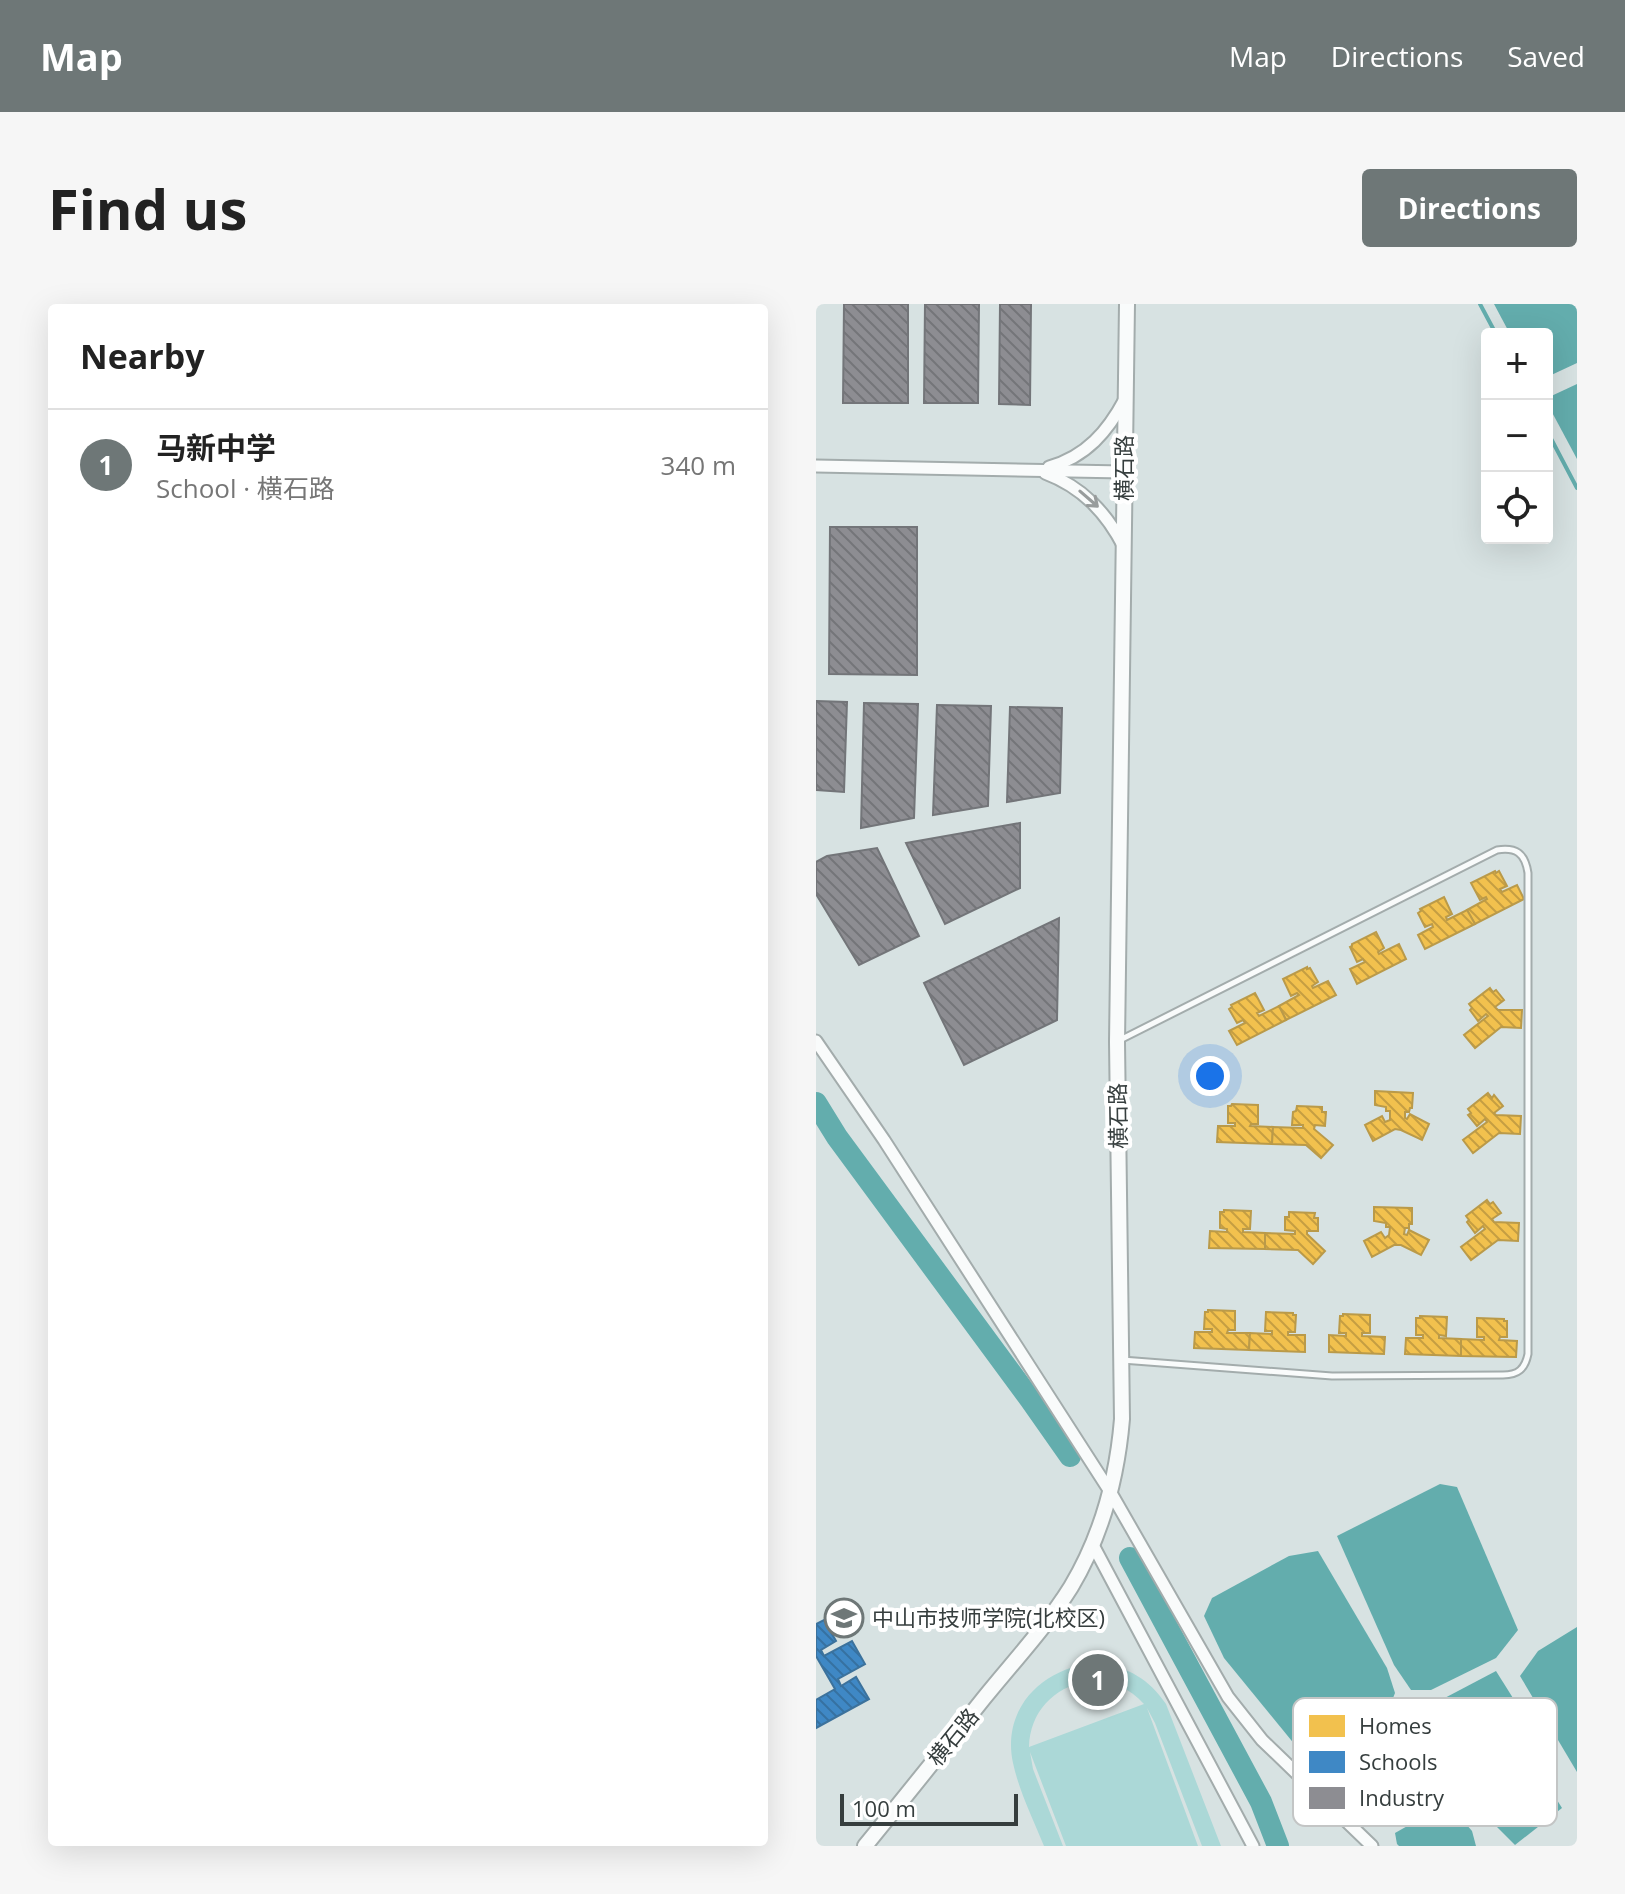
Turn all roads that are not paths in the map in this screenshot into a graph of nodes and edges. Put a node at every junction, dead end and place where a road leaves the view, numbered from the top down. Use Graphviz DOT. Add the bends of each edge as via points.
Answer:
graph roads {
  1 [pos="1127,304"];
  2 [pos="1125,399"];
  3 [pos="816,466"];
  4 [pos="1037,470"];
  5 [pos="1124,472"];
  6 [pos="1124,547"];
  7 [pos="816,1041"];
  8 [pos="1117,1042"];
  9 [pos="1122,1360"];
  10 [pos="1111,1493"];
  11 [pos="1093,1545"];
  12 [pos="1293,1770"];
  13 [pos="1351,1826"];
  14 [pos="865,1846"];
  15 [pos="1253,1846"];
  16 [pos="1372,1846"];
  1 -- 2 [label="main road, 横石路"];
  2 -- 4 [label="street" via="1090,446 1060,464"];
  2 -- 5 [label="main road, 横石路"];
  3 -- 4 [label="street"];
  4 -- 5 [label="street"];
  4 -- 6 [label="street, one-way" via="1080,491 1113,526"];
  5 -- 6 [label="main road, 横石路"];
  6 -- 8 [label="main road, 横石路"];
  7 -- 10 [label="street"];
  8 -- 9 [label="main road, 横石路"];
  8 -- 9 [label="lane" via="1497,850 1508,848 1526,861 1528,1354 1521,1371 1332,1376"];
  9 -- 10 [label="main road, 横石路" via="1120,1444"];
  10 -- 11 [label="main road, 横石路"];
  10 -- 12 [label="street" via="1214,1676 1262,1740"];
  11 -- 14 [label="main road, 横石路" via="1055,1610"];
  11 -- 15 [label="street"];
  13 -- 16 [label="street"];
}
